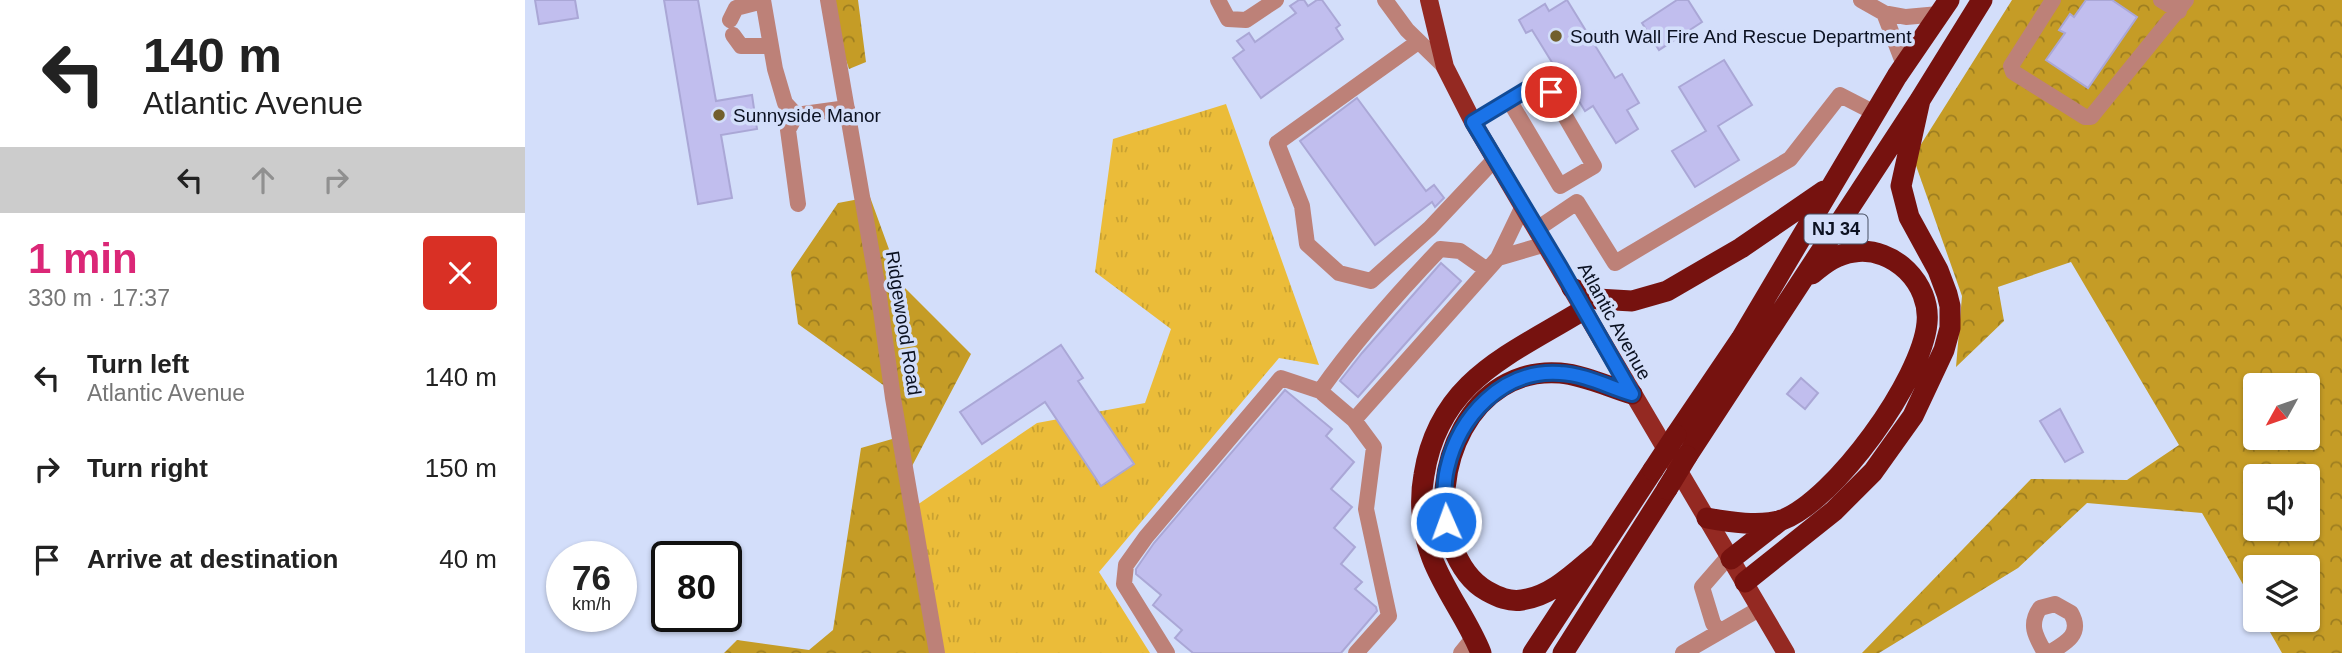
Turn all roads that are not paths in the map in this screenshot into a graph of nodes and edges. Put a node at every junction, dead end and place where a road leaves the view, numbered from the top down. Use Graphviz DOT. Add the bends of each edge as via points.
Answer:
graph roads {
  1 [pos="763,0"];
  2 [pos="828,0"];
  3 [pos="1217,0"];
  4 [pos="1276,0"];
  5 [pos="1385,0"];
  6 [pos="1429,0"];
  7 [pos="1982,0"];
  8 [pos="2053,0"];
  9 [pos="2161,0"];
  10 [pos="1866,1"];
  11 [pos="2182,5"];
  12 [pos="1944,7"];
  13 [pos="1884,13"];
  14 [pos="1418,42"];
  15 [pos="771,46"];
  16 [pos="1904,65"];
  17 [pos="1445,67"];
  18 [pos="1509,100"];
  19 [pos="1920,100"];
  20 [pos="847,108"];
  21 [pos="1875,113"];
  22 [pos="796,115"];
  23 [pos="1473,122"];
  24 [pos="1495,159"];
  25 [pos="1831,186"];
  26 [pos="798,204"];
  27 [pos="1523,206"];
  28 [pos="1541,236"];
  29 [pos="1493,264"];
  30 [pos="1800,284"];
  31 [pos="1572,288"];
  32 [pos="1583,310"];
  33 [pos="1320,391"];
  34 [pos="1632,394"];
  35 [pos="1354,420"];
  36 [pos="1707,518"];
  37 [pos="1781,520"];
  38 [pos="1598,554"];
  39 [pos="1730,557"];
  40 [pos="1745,582"];
  41 [pos="1759,609"];
  42 [pos="1719,632"];
  43 [pos="1472,648"];
  44 [pos="936,653"];
  45 [pos="1167,653"];
  46 [pos="1356,653"];
  47 [pos="1533,653"];
  48 [pos="1563,653"];
  49 [pos="1683,653"];
  50 [pos="1786,653"];
  1 -- 15 [label="street"];
  1 -- 15 [label="street" via="736,8 731,28 741,46"];
  2 -- 20 [label="street, Ridgewood Road"];
  3 -- 4 [label="street" via="1228,19 1246,20"];
  5 -- 14 [label="street"];
  6 -- 17 [label="main road, Atlantic Avenue"];
  7 -- 19 [label="highway, NJ 34"];
  8 -- 11 [label="street" via="2011,66 2013,72 2085,117 2091,117"];
  9 -- 11 [label="street"];
  10 -- 13 [label="street"];
  12 -- 13 [label="street" via="1906,17"];
  12 -- 16 [label="highway, NJ 34"];
  13 -- 16 [label="street"];
  14 -- 17 [label="street"];
  14 -- 24 [label="street" via="1277,143 1302,206 1307,244 1339,273 1371,281 1430,228"];
  15 -- 22 [label="street" via="785,103"];
  16 -- 21 [label="highway, NJ 34"];
  17 -- 23 [label="main road, Atlantic Avenue"];
  18 -- 18 [label="street" via="1536,86 1551,92 1594,166 1560,186"];
  18 -- 23 [label="street"];
  19 -- 30 [label="highway, NJ 34"];
  19 -- 40 [label="highway" via="1901,186 1909,217 1947,294 1950,328 1944,350 1913,416 1873,472 1834,511"];
  20 -- 22 [label="street"];
  20 -- 44 [label="street, Ridgewood Road"];
  21 -- 25 [label="highway, NJ 34"];
  21 -- 28 [label="street" via="1840,95 1790,159 1615,262 1577,202"];
  22 -- 26 [label="street" via="788,130"];
  23 -- 24 [label="main road, Atlantic Avenue"];
  24 -- 27 [label="main road, Atlantic Avenue"];
  25 -- 31 [label="highway" via="1741,248 1667,290 1633,301 1597,299"];
  25 -- 38 [label="highway, NJ 34, bridge" via="1741,339"];
  27 -- 28 [label="main road, Atlantic Avenue"];
  27 -- 29 [label="street"];
  28 -- 29 [label="street"];
  28 -- 31 [label="main road, Atlantic Avenue"];
  29 -- 33 [label="street" via="1440,249"];
  29 -- 35 [label="street"];
  30 -- 37 [label="highway" via="1830,260 1854,252 1882,255 1898,262 1919,284 1927,324 1905,382 1883,421 1859,453 1807,504"];
  30 -- 48 [label="highway, NJ 34, bridge"];
  31 -- 32 [label="main road, Atlantic Avenue"];
  32 -- 34 [label="main road, Atlantic Avenue"];
  32 -- 43 [label="highway" via="1473,379 1449,406 1432,439 1422,503 1428,546"];
  33 -- 35 [label="street"];
  33 -- 45 [label="street" via="1281,378 1126,565 1124,584"];
  34 -- 36 [label="main road, Atlantic Avenue"];
  34 -- 38 [label="highway" via="1573,374 1523,378 1499,389 1469,418 1447,470 1444,502 1450,539 1465,572 1481,588 1507,600 1533,598 1550,592"];
  35 -- 46 [label="street" via="1374,447 1366,509 1389,616"];
  36 -- 37 [label="highway" via="1755,523"];
  36 -- 39 [label="main road, Atlantic Avenue"];
  37 -- 39 [label="highway"];
  38 -- 47 [label="highway, NJ 34"];
  39 -- 40 [label="main road, Atlantic Avenue"];
  39 -- 42 [label="street" via="1702,587"];
  40 -- 41 [label="main road, Atlantic Avenue"];
  41 -- 42 [label="street"];
  41 -- 50 [label="main road, Atlantic Avenue"];
  42 -- 49 [label="street"];
}
